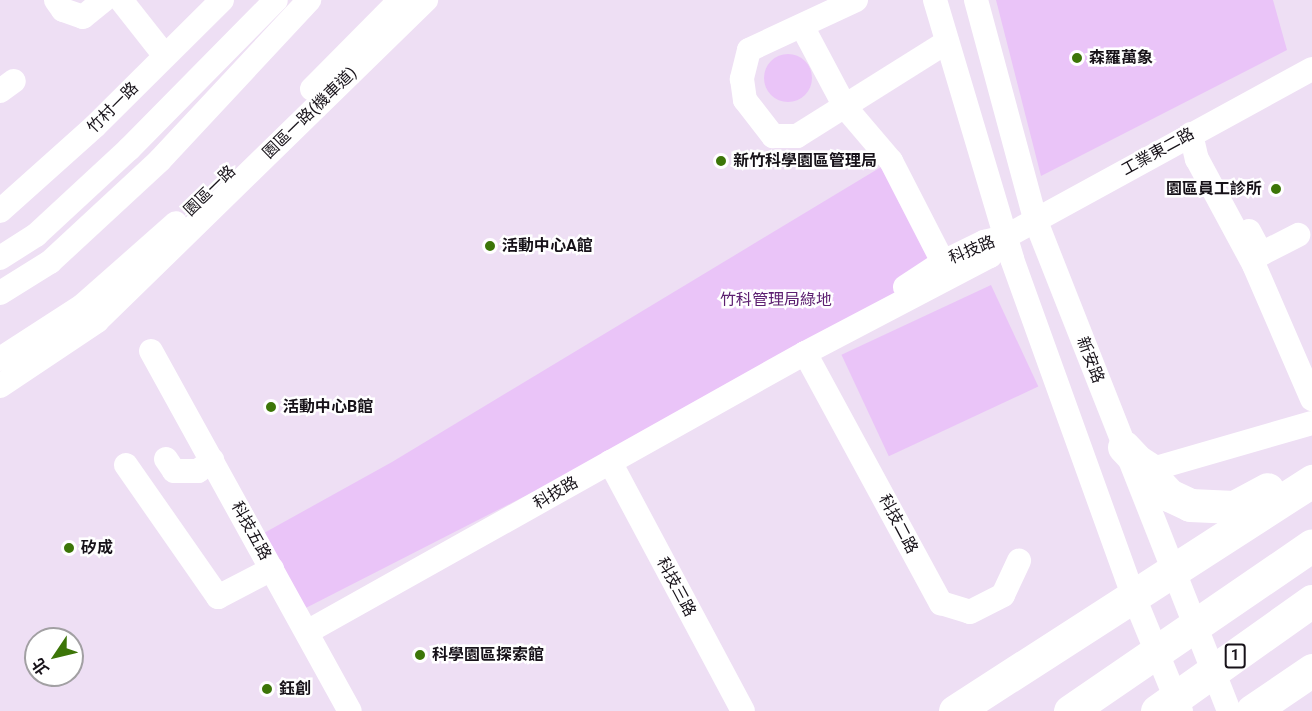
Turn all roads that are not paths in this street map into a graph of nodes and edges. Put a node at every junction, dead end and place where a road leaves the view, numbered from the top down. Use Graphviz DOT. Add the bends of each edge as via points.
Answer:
graph roads {
  1 [pos="56,0"];
  2 [pos="104,0"];
  3 [pos="121,0"];
  4 [pos="222,0"];
  5 [pos="276,0"];
  6 [pos="309,0"];
  7 [pos="400,0"];
  8 [pos="426,0"];
  9 [pos="856,0"];
  10 [pos="935,0"];
  11 [pos="976,0"];
  12 [pos="802,26"];
  13 [pos="947,42"];
  14 [pos="165,56"];
  15 [pos="1312,69"];
  16 [pos="845,106"];
  17 [pos="1191,134"];
  18 [pos="0,211"];
  19 [pos="1035,219"];
  20 [pos="1298,235"];
  21 [pos="1005,237"];
  22 [pos="0,258"];
  23 [pos="943,262"];
  24 [pos="0,293"];
  25 [pos="151,351"];
  26 [pos="805,353"];
  27 [pos="0,359"];
  28 [pos="0,386"];
  29 [pos="1312,399"];
  30 [pos="1312,423"];
  31 [pos="1124,447"];
  32 [pos="166,459"];
  33 [pos="212,460"];
  34 [pos="610,462"];
  35 [pos="126,465"];
  36 [pos="1312,465"];
  37 [pos="1312,481"];
  38 [pos="1312,545"];
  39 [pos="1019,561"];
  40 [pos="272,569"];
  41 [pos="1174,571"];
  42 [pos="1134,597"];
  43 [pos="1312,601"];
  44 [pos="307,633"];
  45 [pos="1312,670"];
  46 [pos="350,711"];
  47 [pos="743,711"];
  48 [pos="955,711"];
  49 [pos="1070,711"];
  50 [pos="1157,711"];
  51 [pos="1181,711"];
  52 [pos="1229,711"];
  53 [pos="1252,711"];
  1 -- 2 [label="street" via="63,10 83,17"];
  3 -- 14 [label="street"];
  4 -- 14 [label="street, 竹村一路"];
  5 -- 22 [label="street" via="120,157 36,235"];
  6 -- 24 [label="street" via="160,160 50,262"];
  7 -- 27 [label="street, 園區一路" via="204,198 82,306"];
  8 -- 28 [label="street, 園區一路(機車道)" via="97,321"];
  9 -- 12 [label="street"];
  10 -- 13 [label="street"];
  11 -- 19 [label="street, 新安路"];
  12 -- 16 [label="street"];
  12 -- 16 [label="street" via="749,50 742,79 746,100 773,136 797,136"];
  13 -- 16 [label="street"];
  13 -- 21 [label="street"];
  14 -- 18 [label="street, 竹村一路" via="95,126"];
  15 -- 17 [label="street, 工業東二路"];
  16 -- 23 [label="street" via="891,161"];
  17 -- 19 [label="street, 工業東二路"];
  17 -- 20 [label="street" via="1207,154 1261,254"];
  17 -- 29 [label="street" via="1197,159 1254,266"];
  19 -- 21 [label="street, 工業東二路"];
  19 -- 31 [label="street, 新安路"];
  21 -- 23 [label="street, 科技路" via="984,242"];
  21 -- 26 [label="street, 科技路" via="990,256"];
  21 -- 42 [label="street"];
  23 -- 26 [label="street, 科技路"];
  25 -- 33 [label="street, 科技五路"];
  26 -- 34 [label="street, 科技路"];
  26 -- 39 [label="street, 科技二路" via="941,603 970,612 1003,595"];
  30 -- 31 [label="street" via="1156,468"];
  31 -- 36 [label="highway" via="1168,495 1212,508 1234,507"];
  31 -- 41 [label="street, 新安路"];
  32 -- 33 [label="street" via="174,471 198,471"];
  33 -- 40 [label="street, 科技五路"];
  34 -- 44 [label="street, 科技路"];
  34 -- 47 [label="street, 科技三路"];
  35 -- 40 [label="street" via="218,597"];
  37 -- 41 [label="highway"];
  38 -- 49 [label="highway"];
  40 -- 44 [label="street, 科技五路"];
  41 -- 42 [label="highway"];
  41 -- 52 [label="street, 新安路"];
  42 -- 48 [label="highway"];
  42 -- 51 [label="street"];
  43 -- 50 [label="highway, 1"];
  44 -- 46 [label="street, 科技五路"];
  45 -- 53 [label="highway"];
}
